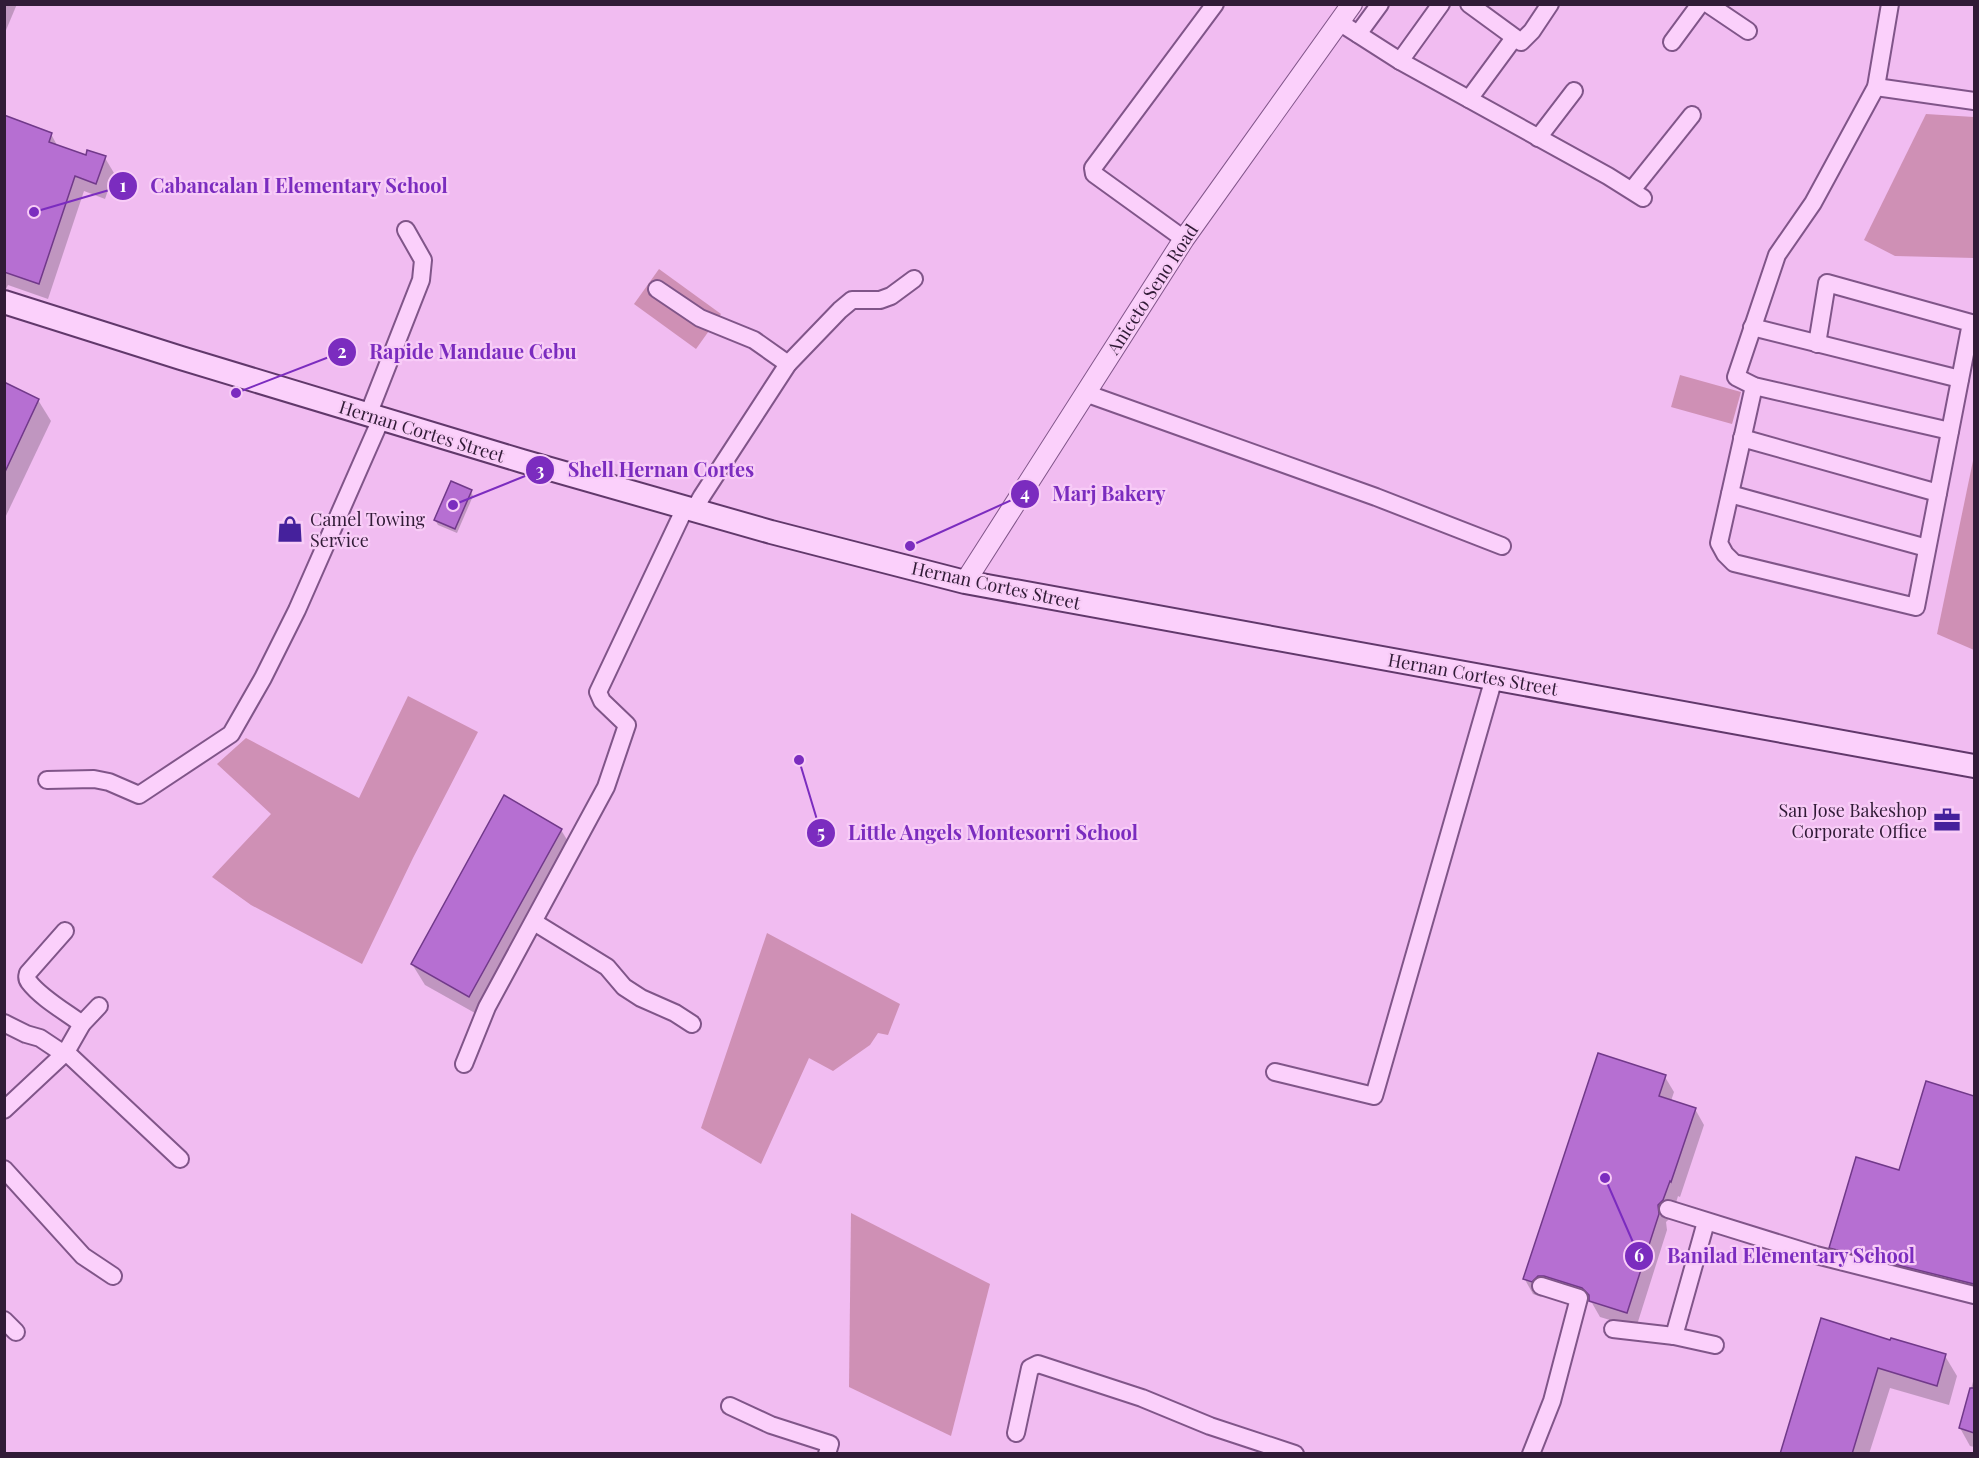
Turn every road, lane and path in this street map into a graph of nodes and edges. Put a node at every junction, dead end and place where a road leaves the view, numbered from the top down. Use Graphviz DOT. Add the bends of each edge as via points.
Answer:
graph roads {
  1 [pos="1215,4"];
  2 [pos="1352,4"];
  3 [pos="1380,4"];
  4 [pos="1442,4"];
  5 [pos="1469,4"];
  6 [pos="1550,4"];
  7 [pos="1700,4"];
  8 [pos="1708,4"];
  9 [pos="1890,4"];
  10 [pos="1339,22"];
  11 [pos="1748,31"];
  12 [pos="1358,34"];
  13 [pos="1511,42"];
  14 [pos="1672,42"];
  15 [pos="1400,61"];
  16 [pos="1876,87"];
  17 [pos="1574,91"];
  18 [pos="1469,99"];
  19 [pos="1974,101"];
  20 [pos="1692,115"];
  21 [pos="1538,138"];
  22 [pos="406,230"];
  23 [pos="1184,239"];
  24 [pos="914,279"];
  25 [pos="657,289"];
  26 [pos="4,302"];
  27 [pos="1752,327"];
  28 [pos="1817,344"];
  29 [pos="788,364"];
  30 [pos="1960,379"];
  31 [pos="1754,386"];
  32 [pos="1085,393"];
  33 [pos="375,417"];
  34 [pos="1950,431"];
  35 [pos="1742,438"];
  36 [pos="1938,493"];
  37 [pos="1730,494"];
  38 [pos="690,509"];
  39 [pos="1502,546"];
  40 [pos="1927,548"];
  41 [pos="965,582"];
  42 [pos="1494,678"];
  43 [pos="1974,766"];
  44 [pos="47,780"];
  45 [pos="534,922"];
  46 [pos="65,931"];
  47 [pos="99,1006"];
  48 [pos="4,1023"];
  49 [pos="82,1024"];
  50 [pos="692,1024"];
  51 [pos="66,1052"];
  52 [pos="464,1064"];
  53 [pos="1275,1072"];
  54 [pos="4,1110"];
  55 [pos="180,1159"];
  56 [pos="4,1169"];
  57 [pos="1668,1209"];
  58 [pos="1706,1222"];
  59 [pos="113,1276"];
  60 [pos="1541,1286"];
  61 [pos="1974,1295"];
  62 [pos="1613,1329"];
  63 [pos="1674,1336"];
  64 [pos="1715,1345"];
  65 [pos="730,1406"];
  66 [pos="1016,1433"];
  67 [pos="827,1454"];
  68 [pos="1295,1454"];
  69 [pos="1531,1454"];
  1 -- 23 [label="street" via="1093,168 1094,174"];
  2 -- 10 [label="street, Aniceto Seno Road"];
  3 -- 12 [label="street"];
  4 -- 15 [label="street"];
  5 -- 6 [label="street" via="1521,42"];
  7 -- 14 [label="street"];
  8 -- 11 [label="street"];
  9 -- 16 [label="street"];
  10 -- 12 [label="street"];
  10 -- 23 [label="street, Aniceto Seno Road"];
  12 -- 15 [label="street"];
  13 -- 18 [label="street"];
  15 -- 18 [label="street"];
  16 -- 19 [label="street"];
  16 -- 27 [label="street" via="1813,203 1777,255"];
  17 -- 21 [label="street"];
  18 -- 21 [label="street"];
  20 -- 21 [label="street" via="1637,194"];
  22 -- 33 [label="street" via="423,260 421,280"];
  23 -- 32 [label="street, Aniceto Seno Road"];
  24 -- 29 [label="street" via="880,300 848,302"];
  25 -- 29 [label="street" via="700,318 754,340"];
  26 -- 33 [label="main road, Hernan Cortes Street"];
  27 -- 28 [label="street"];
  27 -- 31 [label="street" via="1736,377"];
  28 -- 30 [label="street"];
  28 -- 30 [label="street" via="1827,284 1971,323"];
  29 -- 38 [label="street"];
  30 -- 34 [label="street"];
  31 -- 34 [label="street"];
  31 -- 35 [label="street"];
  32 -- 39 [label="street"];
  32 -- 41 [label="street, Aniceto Seno Road"];
  33 -- 38 [label="main road, Hernan Cortes Street"];
  33 -- 44 [label="street" via="297,610 231,735 140,795 94,779"];
  34 -- 36 [label="street"];
  35 -- 36 [label="street"];
  35 -- 37 [label="street"];
  36 -- 40 [label="street"];
  37 -- 40 [label="street"];
  37 -- 40 [label="street" via="1719,543 1734,563 1916,607"];
  38 -- 41 [label="main road, Hernan Cortes Street"];
  38 -- 45 [label="street" via="598,692 627,725 606,787"];
  41 -- 42 [label="main road, Hernan Cortes Street"];
  42 -- 43 [label="main road, Hernan Cortes Street"];
  42 -- 53 [label="street" via="1374,1096"];
  45 -- 50 [label="street" via="607,967 624,987 641,998"];
  45 -- 52 [label="street" via="487,1007"];
  46 -- 49 [label="street" via="27,977 28,982"];
  47 -- 49 [label="street"];
  48 -- 51 [label="street"];
  49 -- 51 [label="street"];
  51 -- 54 [label="street"];
  51 -- 55 [label="street"];
  56 -- 59 [label="street" via="82,1256"];
  57 -- 58 [label="street"];
  58 -- 61 [label="street"];
  58 -- 63 [label="street"];
  60 -- 69 [label="street" via="1579,1298 1552,1401"];
  62 -- 63 [label="street"];
  63 -- 64 [label="street"];
  65 -- 67 [label="street" via="771,1425 830,1444"];
  66 -- 68 [label="street" via="1030,1368 1038,1364"];
}
